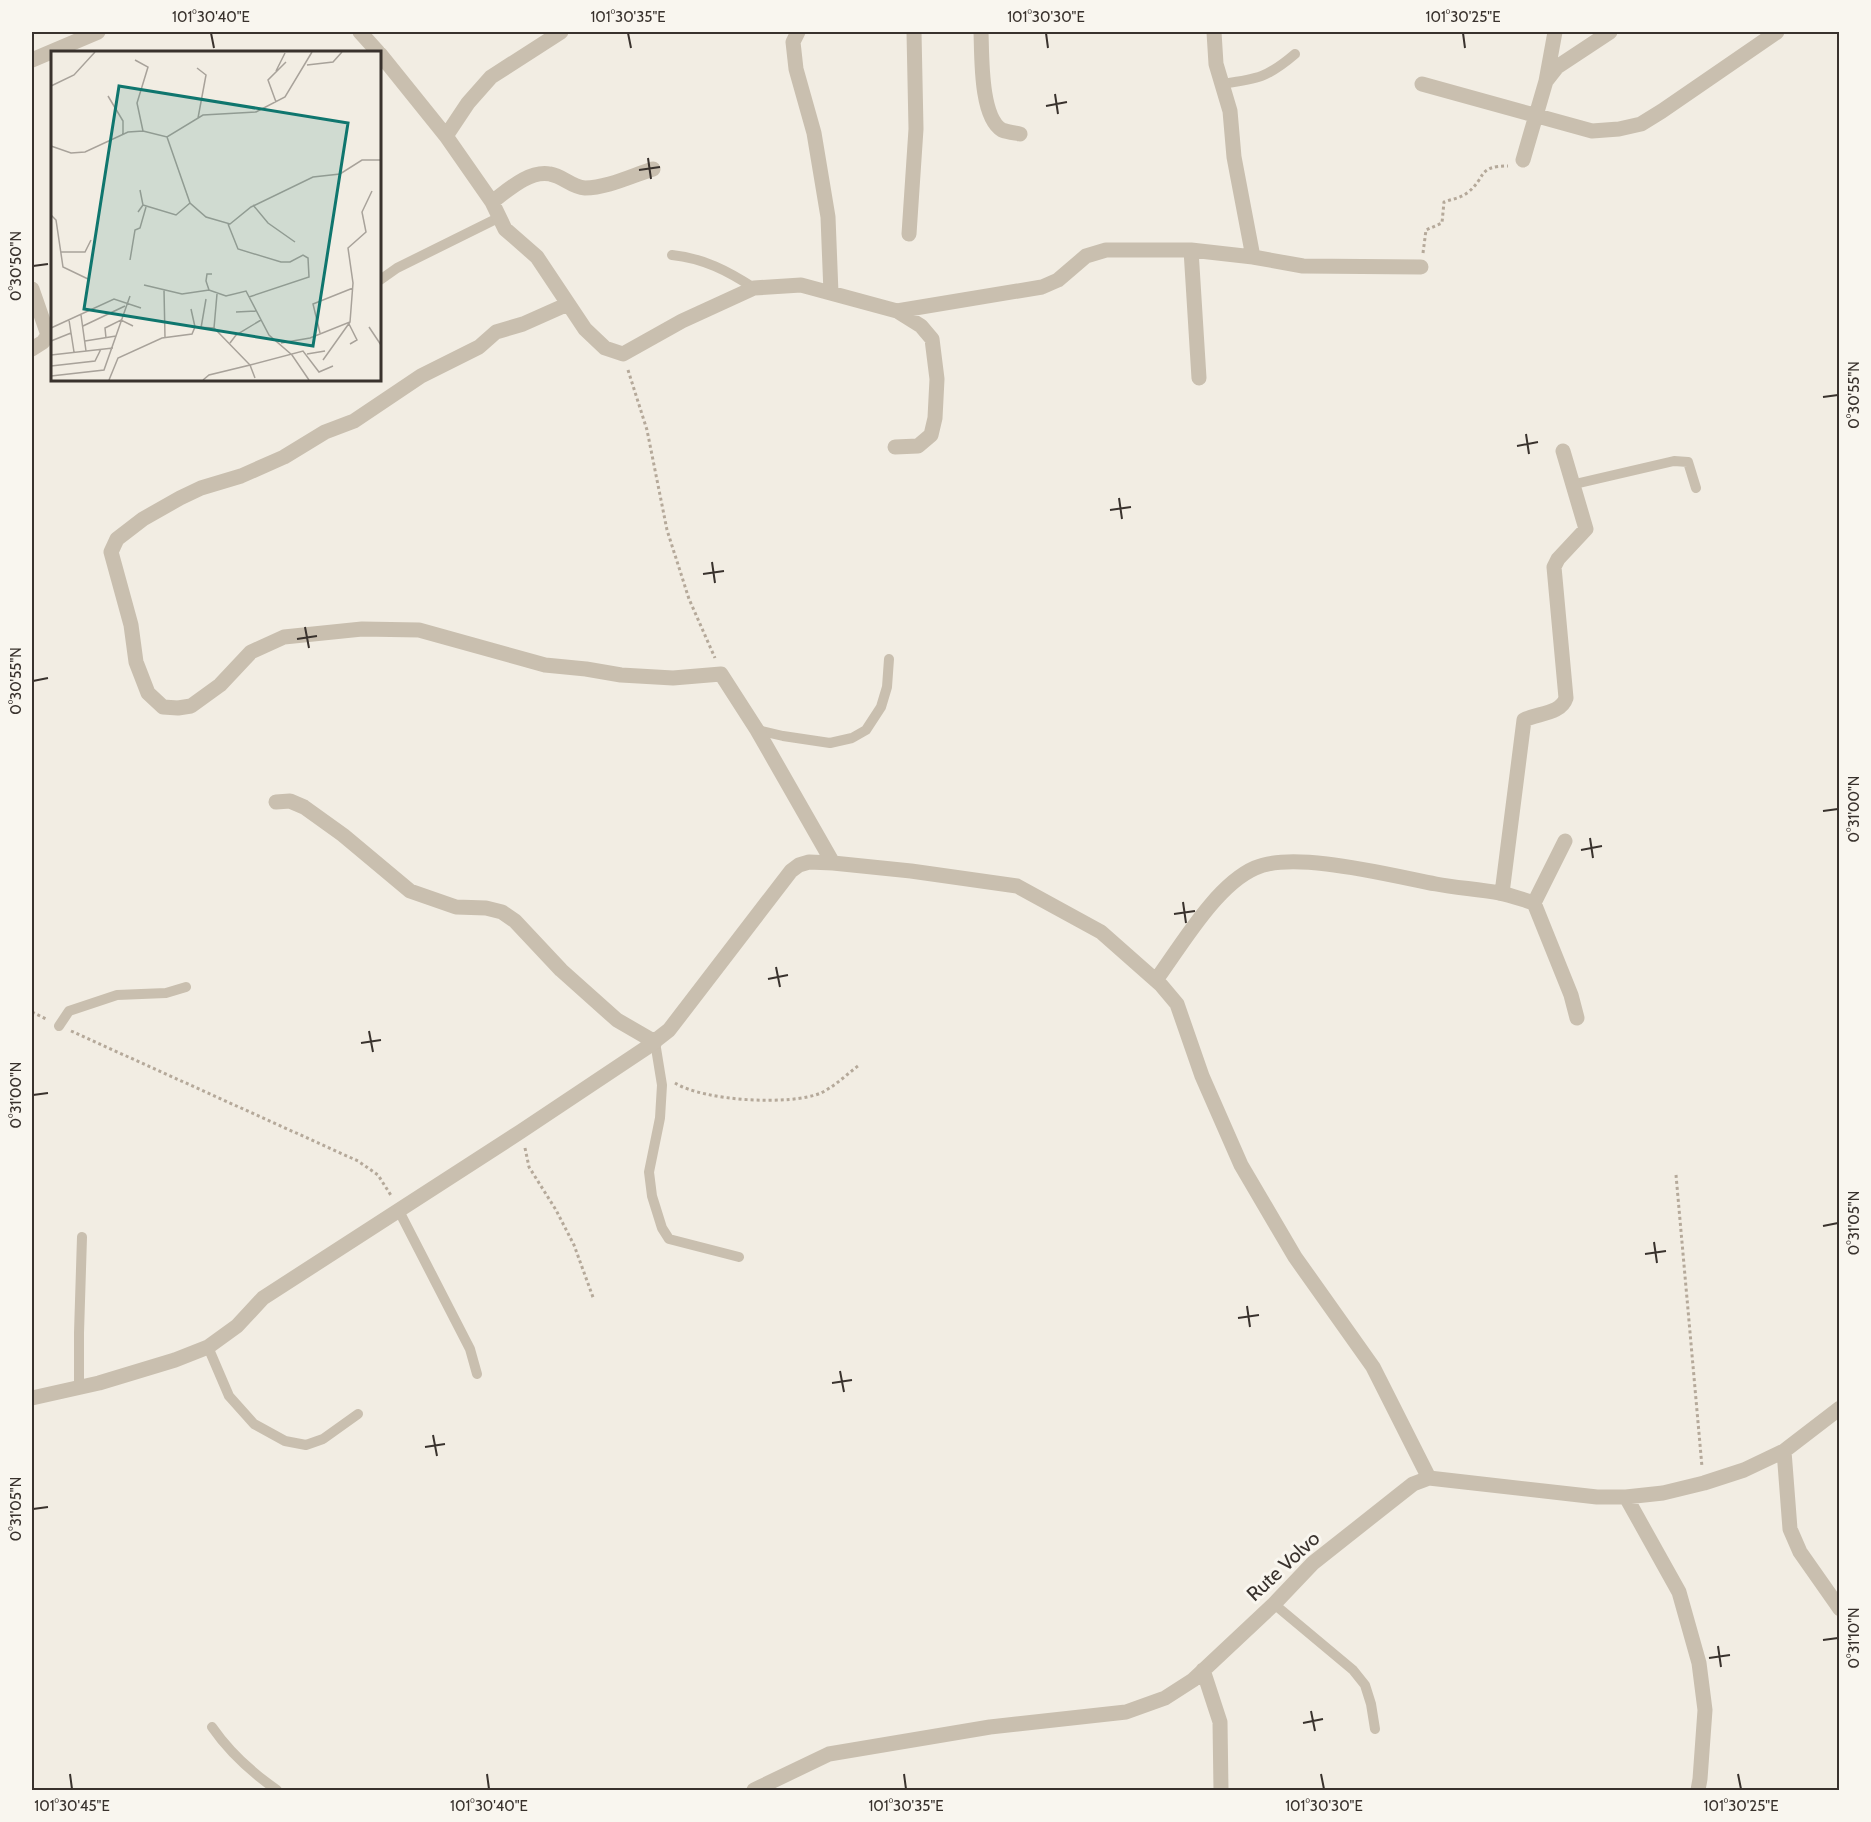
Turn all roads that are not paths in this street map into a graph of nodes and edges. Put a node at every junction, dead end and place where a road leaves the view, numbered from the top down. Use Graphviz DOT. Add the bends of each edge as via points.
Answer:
graph roads {
  1 [pos="98,32"];
  2 [pos="360,32"];
  3 [pos="561,32"];
  4 [pos="798,32"];
  5 [pos="914,32"];
  6 [pos="981,32"];
  7 [pos="1214,32"];
  8 [pos="1555,32"];
  9 [pos="1610,32"];
  10 [pos="1777,32"];
  11 [pos="53,51"];
  12 [pos="377,51"];
  13 [pos="51,52"];
  14 [pos="1295,54"];
  15 [pos="381,55"];
  16 [pos="32,60"];
  17 [pos="1546,81"];
  18 [pos="1222,84"];
  19 [pos="1422,84"];
  20 [pos="1536,115"];
  21 [pos="1020,134"];
  22 [pos="446,136"];
  23 [pos="1523,160"];
  24 [pos="653,169"];
  25 [pos="492,202"];
  26 [pos="500,217"];
  27 [pos="909,234"];
  28 [pos="1191,250"];
  29 [pos="672,255"];
  30 [pos="1253,256"];
  31 [pos="1421,267"];
  32 [pos="381,279"];
  33 [pos="754,288"];
  34 [pos="32,289"];
  35 [pos="831,293"];
  36 [pos="568,304"];
  37 [pos="897,311"];
  38 [pos="32,349"];
  39 [pos="1199,378"];
  40 [pos="895,447"];
  41 [pos="1563,451"];
  42 [pos="1575,484"];
  43 [pos="1696,488"];
  44 [pos="890,659"];
  45 [pos="758,730"];
  46 [pos="276,802"];
  47 [pos="1565,841"];
  48 [pos="833,863"];
  49 [pos="1502,893"];
  50 [pos="1534,903"];
  51 [pos="1156,981"];
  52 [pos="186,987"];
  53 [pos="1577,1018"];
  54 [pos="59,1026"];
  55 [pos="655,1042"];
  56 [pos="398,1209"];
  57 [pos="82,1237"];
  58 [pos="739,1257"];
  59 [pos="208,1347"];
  60 [pos="477,1374"];
  61 [pos="79,1387"];
  62 [pos="32,1398"];
  63 [pos="1839,1407"];
  64 [pos="358,1414"];
  65 [pos="1784,1450"];
  66 [pos="1429,1478"];
  67 [pos="1626,1497"];
  68 [pos="1274,1604"];
  69 [pos="1839,1610"];
  70 [pos="1203,1670"];
  71 [pos="212,1727"];
  72 [pos="1375,1729"];
  73 [pos="277,1791"];
  74 [pos="754,1791"];
  75 [pos="1221,1791"];
  76 [pos="1698,1791"];
  1 -- 11 [label="street"];
  2 -- 12 [label="street"];
  3 -- 22 [label="street" via="491,77"];
  4 -- 35 [label="street" via="793,42 796,69 814,133 828,217"];
  5 -- 27 [label="street" via="916,129"];
  6 -- 21 [label="street" via="991,117 1002,130"];
  7 -- 18 [label="street"];
  8 -- 17 [label="street"];
  9 -- 17 [label="street" via="1557,67"];
  10 -- 20 [label="street" via="1641,124 1592,131"];
  13 -- 16 [label="street"];
  14 -- 18 [label="lane" via="1259,79"];
  15 -- 22 [label="street"];
  17 -- 20 [label="street"];
  18 -- 30 [label="street" via="1230,111 1234,157"];
  19 -- 20 [label="street"];
  20 -- 23 [label="street"];
  22 -- 25 [label="street"];
  24 -- 25 [label="street" via="587,188 550,174 540,175 524,179"];
  25 -- 26 [label="street"];
  26 -- 32 [label="lane"];
  26 -- 36 [label="street" via="505,228 537,257"];
  28 -- 30 [label="street"];
  28 -- 37 [label="street" via="1106,250 1086,256 1058,280 1042,287"];
  28 -- 39 [label="street"];
  29 -- 33 [label="lane" via="694,257 728,271"];
  30 -- 31 [label="street" via="1303,266"];
  33 -- 35 [label="street" via="801,285"];
  33 -- 36 [label="street" via="623,354 605,348"];
  34 -- 38 [label="street" via="48,335"];
  35 -- 37 [label="street"];
  36 -- 45 [label="street" via="496,332 479,347 421,376 354,421 325,432 273,462 201,488 143,519 117,539 111,552 136,662 148,693 163,707 191,706 219,685 251,652 284,637 362,629 419,630 545,665 673,678 722,674"];
  37 -- 40 [label="street" via="921,326 932,339 937,379 931,435 918,446"];
  41 -- 42 [label="street"];
  42 -- 43 [label="lane" via="1674,461 1688,462"];
  42 -- 49 [label="street" via="1586,529 1554,567 1566,698 1558,709 1524,720"];
  44 -- 45 [label="lane" via="881,708 866,730 852,738 830,743"];
  45 -- 48 [label="street"];
  46 -- 55 [label="street" via="290,801 304,807 411,891 456,907 502,912 617,1020"];
  47 -- 50 [label="street"];
  48 -- 51 [label="street" via="1017,886 1101,932"];
  48 -- 55 [label="street" via="809,862 791,871 669,1030"];
  49 -- 50 [label="street"];
  49 -- 51 [label="street" via="1339,866 1289,862 1256,867 1233,881"];
  50 -- 53 [label="street"];
  51 -- 66 [label="street" via="1177,1004 1202,1077 1242,1165 1295,1257 1372,1367"];
  52 -- 54 [label="lane" via="166,993 117,995 69,1011"];
  55 -- 56 [label="street"];
  55 -- 58 [label="lane" via="662,1085 649,1172 662,1228 669,1239"];
  56 -- 59 [label="street" via="263,1298 237,1326"];
  56 -- 60 [label="lane" via="470,1349"];
  57 -- 61 [label="lane"];
  59 -- 61 [label="street"];
  59 -- 64 [label="lane" via="229,1396 254,1424 285,1441 306,1445 322,1439"];
  61 -- 62 [label="street"];
  63 -- 65 [label="street"];
  65 -- 67 [label="street" via="1744,1470 1704,1483"];
  65 -- 69 [label="street" via="1791,1529 1800,1552"];
  66 -- 67 [label="street"];
  66 -- 68 [label="street, Rute Volvo" via="1413,1484 1313,1563"];
  67 -- 76 [label="street" via="1679,1592 1699,1663 1705,1710"];
  68 -- 70 [label="street, Rute Volvo"];
  68 -- 72 [label="lane" via="1353,1670 1365,1685"];
  70 -- 74 [label="street, Rute Volvo" via="1165,1698 1126,1712 990,1727 829,1754"];
  70 -- 75 [label="street" via="1220,1722"];
  71 -- 73 [label="lane" via="225,1746"];
}
